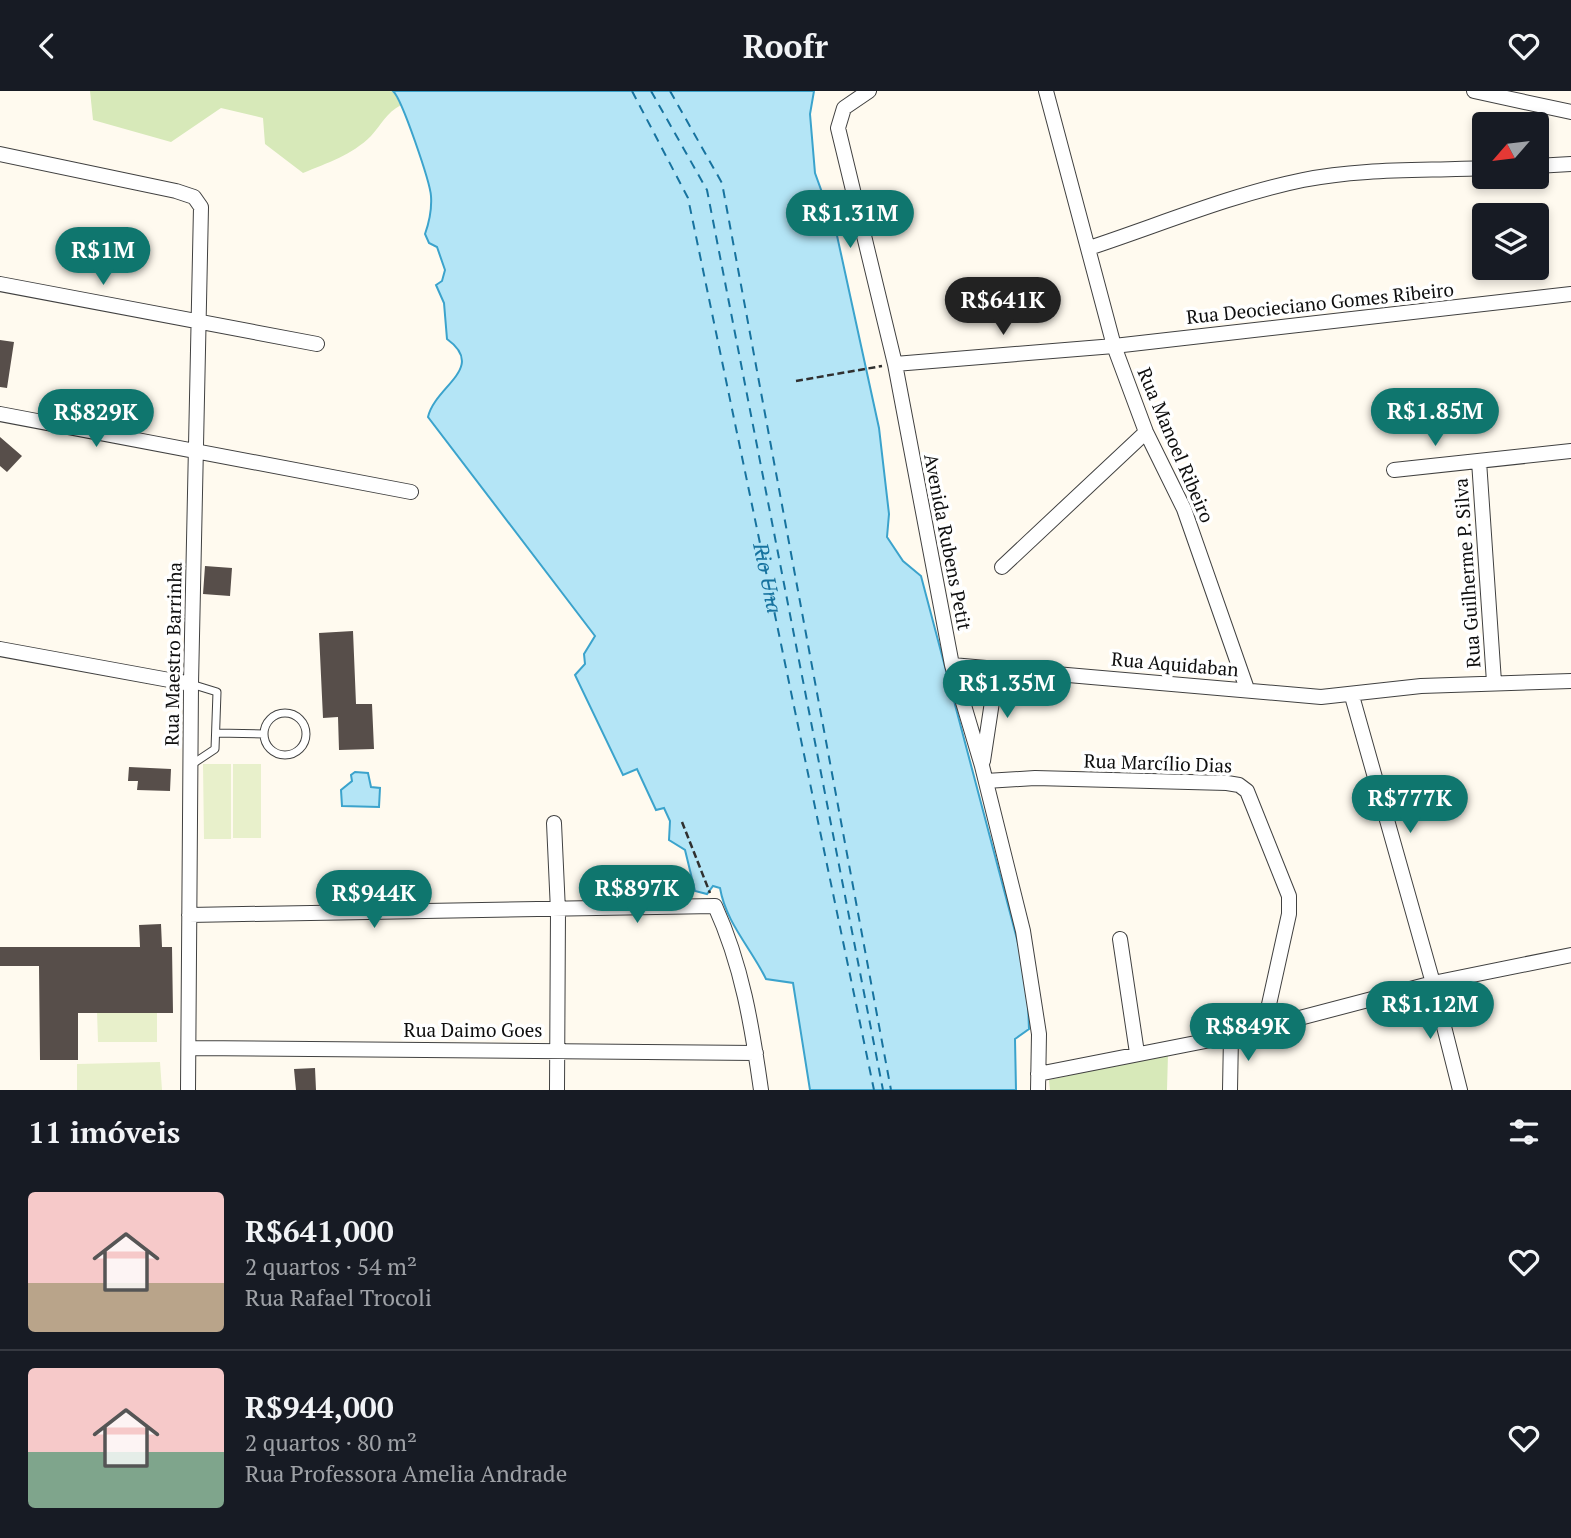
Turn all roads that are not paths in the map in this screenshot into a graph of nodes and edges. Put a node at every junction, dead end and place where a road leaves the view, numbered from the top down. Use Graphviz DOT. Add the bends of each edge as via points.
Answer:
graph roads {
  1 [pos="869,91"];
  2 [pos="1046,91"];
  3 [pos="1474,91"];
  4 [pos="1571,112"];
  5 [pos="0,155"];
  6 [pos="1571,164"];
  7 [pos="1549,165"];
  8 [pos="1472,169"];
  9 [pos="1089,249"];
  10 [pos="0,284"];
  11 [pos="1571,295"];
  12 [pos="199,324"];
  13 [pos="317,344"];
  14 [pos="1114,346"];
  15 [pos="895,363"];
  16 [pos="0,414"];
  17 [pos="1146,432"];
  18 [pos="198,450"];
  19 [pos="1571,451"];
  20 [pos="1479,461"];
  21 [pos="1394,470"];
  22 [pos="411,492"];
  23 [pos="1002,567"];
  24 [pos="0,649"];
  25 [pos="952,665"];
  26 [pos="997,669"];
  27 [pos="1571,681"];
  28 [pos="1494,682"];
  29 [pos="191,684"];
  30 [pos="1247,689"];
  31 [pos="1352,696"];
  32 [pos="216,733"];
  33 [pos="264,734"];
  34 [pos="190,765"];
  35 [pos="984,773"];
  36 [pos="554,823"];
  37 [pos="558,911"];
  38 [pos="189,915"];
  39 [pos="1120,939"];
  40 [pos="1571,955"];
  41 [pos="1433,983"];
  42 [pos="1264,1027"];
  43 [pos="1231,1036"];
  44 [pos="190,1048"];
  45 [pos="556,1049"];
  46 [pos="756,1053"];
  47 [pos="1137,1053"];
  48 [pos="1038,1074"];
  49 [pos="188,1090"];
  50 [pos="557,1090"];
  51 [pos="761,1090"];
  52 [pos="1038,1090"];
  53 [pos="1230,1090"];
  54 [pos="1460,1090"];
  1 -- 15 [label="street, Avenida Rubens Petit" via="844,109 838,128"];
  2 -- 9 [label="street, Rua Manoel Ribeiro"];
  3 -- 4 [label="street"];
  5 -- 12 [label="street, Rua Maestro Barrinha" via="176,191 199,201 203,220"];
  6 -- 7 [label="street"];
  8 -- 9 [label="street" via="1305,180 1261,190"];
  9 -- 14 [label="street, Rua Manoel Ribeiro"];
  10 -- 12 [label="street"];
  11 -- 14 [label="street, Rua Deocieciano Gomes Ribeiro"];
  12 -- 13 [label="street"];
  12 -- 18 [label="street, Rua Maestro Barrinha"];
  14 -- 15 [label="street, Rua Deocieciano Gomes Ribeiro"];
  14 -- 17 [label="street, Rua Manoel Ribeiro"];
  15 -- 25 [label="street, Avenida Rubens Petit"];
  16 -- 18 [label="street"];
  17 -- 23 [label="street"];
  17 -- 30 [label="street, Rua Manoel Ribeiro" via="1184,509"];
  18 -- 22 [label="street"];
  18 -- 29 [label="street, Rua Maestro Barrinha"];
  19 -- 20 [label="street, Rua Guilherme P. Silva"];
  20 -- 21 [label="street, Rua Guilherme P. Silva"];
  20 -- 28 [label="street, Rua Guilherme P. Silva"];
  24 -- 29 [label="street"];
  25 -- 26 [label="street, Rua Aquidaban"];
  25 -- 35 [label="street, Avenida Rubens Petit"];
  26 -- 30 [label="street, Rua Aquidaban"];
  26 -- 35 [label="street, Avenida Rubens Petit"];
  27 -- 28 [label="street, Rua Aquidaban"];
  28 -- 31 [label="street, Rua Aquidaban" via="1421,685"];
  29 -- 32 [label="lane" via="217,692"];
  29 -- 34 [label="street, Rua Maestro Barrinha"];
  30 -- 31 [label="street, Rua Aquidaban"];
  31 -- 41 [label="street"];
  32 -- 33 [label="lane"];
  32 -- 34 [label="lane" via="215,749"];
  33 -- 33 [label="lane" via="268,748 287,756 304,744 306,730 299,718 286,713 268,721"];
  34 -- 38 [label="street, Rua Maestro Barrinha"];
  35 -- 42 [label="street, Rua Marcílio Dias" via="1242,787 1252,801 1289,896"];
  35 -- 48 [label="street, Avenida Rubens Petit" via="1035,995"];
  36 -- 37 [label="street"];
  37 -- 38 [label="street"];
  37 -- 45 [label="street"];
  37 -- 46 [label="street" via="715,906 737,956"];
  38 -- 44 [label="street, Rua Maestro Barrinha"];
  39 -- 47 [label="street"];
  40 -- 41 [label="street"];
  41 -- 42 [label="street"];
  41 -- 54 [label="street"];
  42 -- 43 [label="street"];
  43 -- 47 [label="street"];
  43 -- 53 [label="street"];
  44 -- 45 [label="street, Rua Daimo Goes"];
  44 -- 49 [label="street, Rua Maestro Barrinha"];
  45 -- 46 [label="street, Rua Daimo Goes"];
  45 -- 50 [label="street"];
  46 -- 51 [label="street"];
  47 -- 48 [label="street"];
  48 -- 52 [label="street, Avenida Rubens Petit"];
}
